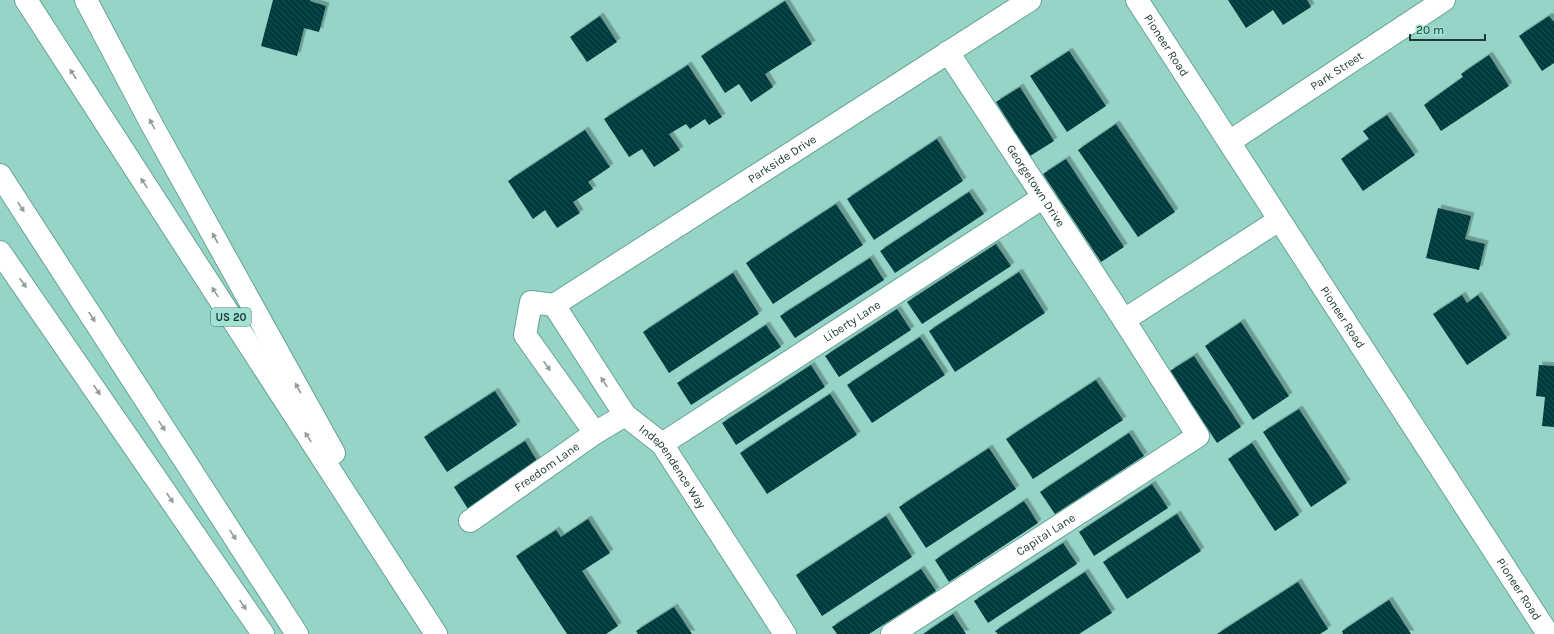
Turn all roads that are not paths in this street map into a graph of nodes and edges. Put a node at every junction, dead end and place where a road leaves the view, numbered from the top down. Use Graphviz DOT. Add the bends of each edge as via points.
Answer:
graph roads {
  1 [pos="26,0"];
  2 [pos="86,0"];
  3 [pos="1030,0"];
  4 [pos="1136,0"];
  5 [pos="1444,0"];
  6 [pos="948,52"];
  7 [pos="1229,142"];
  8 [pos="0,174"];
  9 [pos="1042,198"];
  10 [pos="1279,220"];
  11 [pos="0,252"];
  12 [pos="554,305"];
  13 [pos="1124,320"];
  14 [pos="625,415"];
  15 [pos="595,433"];
  16 [pos="1198,436"];
  17 [pos="662,444"];
  18 [pos="470,521"];
  19 [pos="434,632"];
  20 [pos="263,634"];
  21 [pos="297,634"];
  22 [pos="784,634"];
  23 [pos="892,634"];
  24 [pos="1548,634"];
  19 -- 1 [label="main road, US 20, one-way"];
  19 -- 2 [label="main road, one-way" via="156,132"];
  3 -- 6 [label="main road, Parkside Drive"];
  4 -- 7 [label="main road, Pioneer Road"];
  5 -- 7 [label="main road, Park Street"];
  6 -- 9 [label="main road, Georgetown Drive"];
  6 -- 12 [label="main road, Parkside Drive"];
  7 -- 10 [label="main road, Pioneer Road"];
  8 -- 21 [label="main road, one-way"];
  9 -- 13 [label="main road, Georgetown Drive"];
  9 -- 17 [label="main road, Liberty Lane"];
  10 -- 13 [label="main road"];
  10 -- 24 [label="main road, Pioneer Road"];
  11 -- 20 [label="main road, one-way"];
  14 -- 12 [label="main road, Independence Way, one-way"];
  12 -- 15 [label="main road, one-way" via="531,302 525,335"];
  13 -- 16 [label="main road, Georgetown Drive"];
  14 -- 15 [label="main road, Freedom Lane"];
  14 -- 17 [label="main road, Independence Way"];
  15 -- 18 [label="main road, Freedom Lane"];
  16 -- 23 [label="main road, Capital Lane"];
  17 -- 22 [label="main road, Independence Way"];
}
